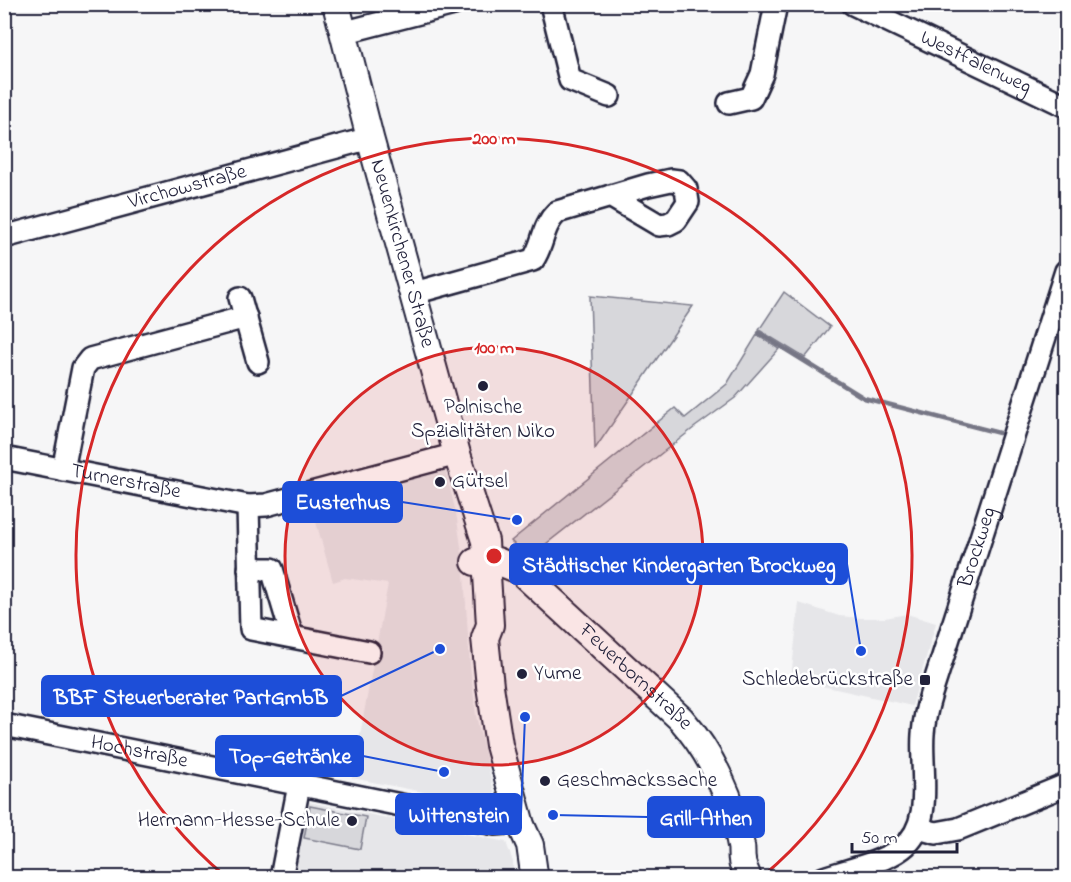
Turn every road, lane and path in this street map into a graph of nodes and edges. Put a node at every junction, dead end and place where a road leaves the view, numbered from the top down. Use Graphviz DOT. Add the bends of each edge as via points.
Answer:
graph roads {
  1 [pos="336,4"];
  2 [pos="454,4"];
  3 [pos="550,4"];
  4 [pos="776,4"];
  5 [pos="853,4"];
  6 [pos="342,33"];
  7 [pos="609,96"];
  8 [pos="729,102"];
  9 [pos="1066,106"];
  10 [pos="370,138"];
  11 [pos="610,196"];
  12 [pos="4,237"];
  13 [pos="1066,271"];
  14 [pos="414,293"];
  15 [pos="258,362"];
  16 [pos="457,454"];
  17 [pos="4,458"];
  18 [pos="63,470"];
  19 [pos="248,506"];
  20 [pos="481,562"];
  21 [pos="249,569"];
  22 [pos="292,636"];
  23 [pos="369,652"];
  24 [pos="4,725"];
  25 [pos="299,785"];
  26 [pos="1066,785"];
  27 [pos="521,823"];
  28 [pos="918,828"];
  29 [pos="742,846"];
  30 [pos="281,878"];
  31 [pos="524,878"];
  32 [pos="532,878"];
  33 [pos="748,878"];
  34 [pos="759,878"];
  35 [pos="824,878"];
  1 -- 6 [label="main road, Neuenkirchener Straße"];
  2 -- 6 [label="street"];
  3 -- 7 [label="street" via="570,80"];
  4 -- 8 [label="street" via="762,75 751,98"];
  5 -- 9 [label="street, Westfalenweg"];
  6 -- 10 [label="main road, Neuenkirchener Straße"];
  10 -- 12 [label="street, Virchowstraße"];
  10 -- 14 [label="main road, Neuenkirchener Straße"];
  11 -- 14 [label="street" via="557,212 547,222 533,260"];
  13 -- 28 [label="street, Brockweg" via="931,694 923,735"];
  14 -- 16 [label="main road, Neuenkirchener Straße"];
  15 -- 18 [label="street" via="243,308 90,359 82,368"];
  16 -- 19 [label="street, Turnerstraße" via="266,505"];
  16 -- 20 [label="main road, Neuenkirchener Straße" via="485,541"];
  17 -- 18 [label="street, Turnerstraße"];
  18 -- 19 [label="street, Turnerstraße"];
  19 -- 21 [label="street"];
  20 -- 27 [label="main road, Neuenkirchener Straße" via="490,625 485,638 499,745"];
  20 -- 29 [label="main road, Feuerbornstraße" via="508,564 519,570 681,719 711,759"];
  21 -- 22 [label="street" via="272,569"];
  21 -- 22 [label="street" via="251,629"];
  22 -- 23 [label="street"];
  24 -- 25 [label="street, Hochstraße"];
  25 -- 27 [label="street, Hochstraße" via="495,824"];
  25 -- 30 [label="street"];
  26 -- 28 [label="street" via="958,829 936,833"];
  27 -- 31 [label="main road, Neuenkirchener Straße" via="519,846"];
  27 -- 32 [label="main road, Neuenkirchener Straße" via="530,845"];
  28 -- 35 [label="street" via="911,840 893,853"];
  29 -- 33 [label="main road, Feuerbornstraße"];
  29 -- 34 [label="main road, Feuerbornstraße"];
}
